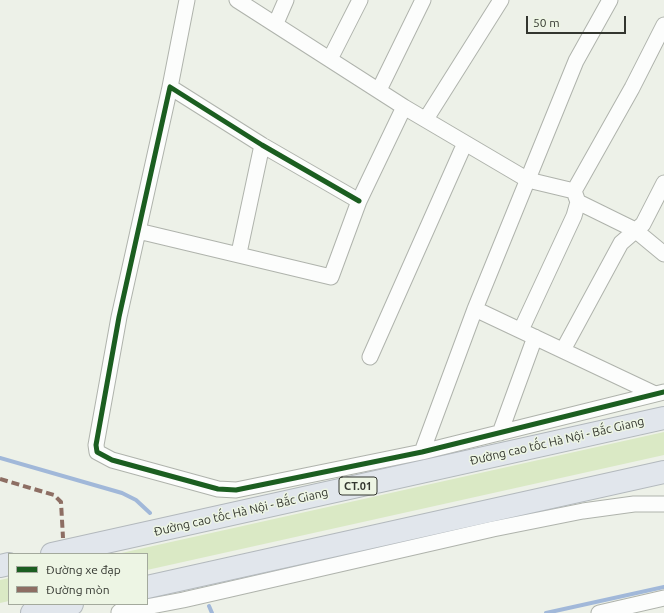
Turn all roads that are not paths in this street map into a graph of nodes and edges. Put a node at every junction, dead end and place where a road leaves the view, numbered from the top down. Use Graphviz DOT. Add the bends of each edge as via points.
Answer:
graph roads {
  1 [pos="187,0"];
  2 [pos="237,0"];
  3 [pos="286,0"];
  4 [pos="360,0"];
  5 [pos="423,0"];
  6 [pos="501,0"];
  7 [pos="610,0"];
  8 [pos="276,23"];
  9 [pos="664,25"];
  10 [pos="330,59"];
  11 [pos="170,87"];
  12 [pos="379,90"];
  13 [pos="404,107"];
  14 [pos="426,119"];
  15 [pos="466,143"];
  16 [pos="262,145"];
  17 [pos="528,180"];
  18 [pos="664,183"];
  19 [pos="576,196"];
  20 [pos="359,201"];
  21 [pos="635,230"];
  22 [pos="138,231"];
  23 [pos="239,253"];
  24 [pos="664,254"];
  25 [pos="475,309"];
  26 [pos="521,330"];
  27 [pos="535,337"];
  28 [pos="564,350"];
  29 [pos="370,358"];
  30 [pos="660,393"];
  31 [pos="664,418"];
  32 [pos="500,432"];
  33 [pos="422,452"];
  34 [pos="664,472"];
  35 [pos="664,504"];
  36 [pos="56,553"];
  37 [pos="148,587"];
  38 [pos="664,598"];
  39 [pos="68,605"];
  40 [pos="186,606"];
  41 [pos="122,610"];
  42 [pos="32,613"];
  43 [pos="599,613"];
  1 -- 11 [label="street"];
  2 -- 8 [label="street"];
  3 -- 8 [label="street"];
  4 -- 10 [label="street"];
  5 -- 12 [label="street"];
  6 -- 14 [label="street"];
  7 -- 17 [label="street" via="576,61"];
  8 -- 10 [label="street"];
  9 -- 19 [label="street"];
  10 -- 12 [label="street"];
  11 -- 16 [label="street"];
  11 -- 22 [label="street"];
  12 -- 13 [label="street"];
  13 -- 14 [label="street"];
  13 -- 20 [label="street"];
  14 -- 15 [label="street"];
  15 -- 17 [label="street"];
  15 -- 29 [label="street"];
  16 -- 20 [label="street"];
  16 -- 23 [label="street"];
  17 -- 19 [label="street"];
  17 -- 25 [label="street"];
  18 -- 21 [label="street" via="643,224"];
  19 -- 21 [label="street"];
  19 -- 26 [label="street" via="574,216"];
  20 -- 23 [label="street" via="330,276"];
  21 -- 24 [label="street"];
  21 -- 28 [label="street" via="621,243"];
  22 -- 23 [label="street"];
  22 -- 33 [label="street" via="119,317 96,445 101,456 218,489 236,490"];
  25 -- 26 [label="street"];
  25 -- 33 [label="street"];
  26 -- 27 [label="street"];
  27 -- 28 [label="street"];
  27 -- 32 [label="street"];
  28 -- 30 [label="street"];
  30 -- 32 [label="street"];
  31 -- 36 [label="highway, Đường cao tốc Hà Nội - Bắc Giang / CT.01"];
  32 -- 33 [label="street"];
  34 -- 37 [label="highway"];
  35 -- 40 [label="street" via="634,504 583,511 493,529"];
  38 -- 43 [label="street"];
  39 -- 42 [label="highway"];
  40 -- 41 [label="street"];
}
